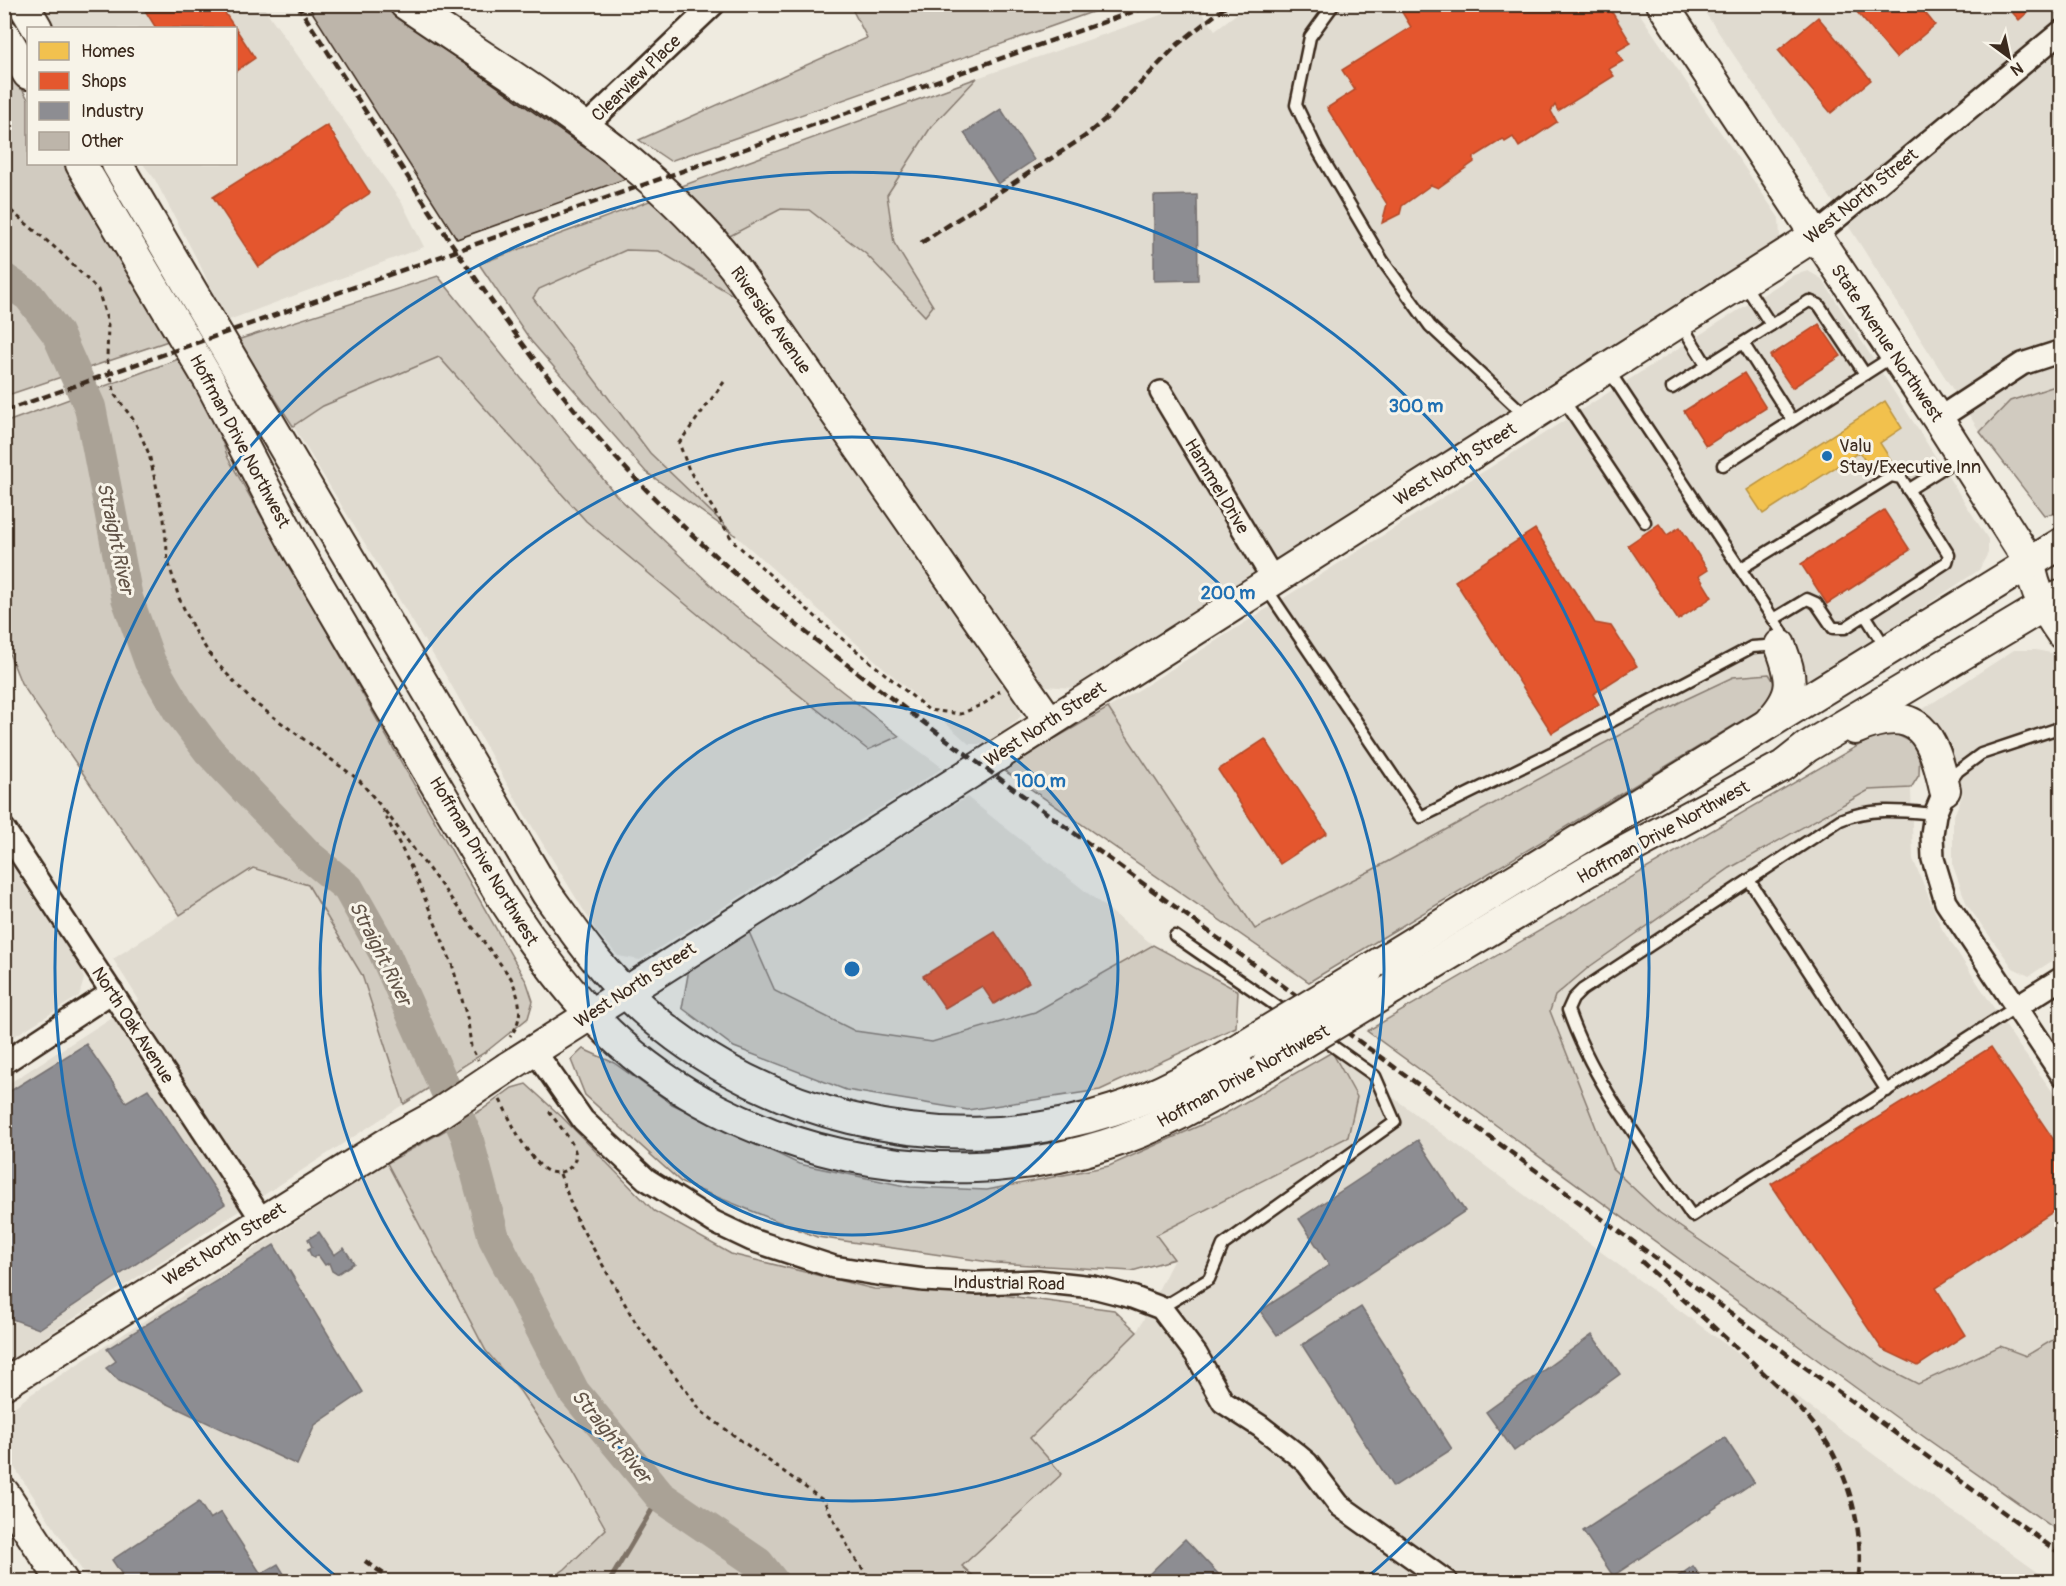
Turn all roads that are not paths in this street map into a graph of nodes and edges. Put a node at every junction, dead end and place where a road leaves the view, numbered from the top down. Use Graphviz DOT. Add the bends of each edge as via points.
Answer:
graph roads {
  1 [pos="23,4"];
  2 [pos="405,4"];
  3 [pos="714,4"];
  4 [pos="1334,4"];
  5 [pos="1662,4"];
  6 [pos="36,27"];
  7 [pos="2061,31"];
  8 [pos="4,34"];
  9 [pos="27,72"];
  10 [pos="585,127"];
  11 [pos="82,165"];
  12 [pos="118,165"];
  13 [pos="1816,236"];
  14 [pos="1743,281"];
  15 [pos="1680,322"];
  16 [pos="1771,325"];
  17 [pos="1743,342"];
  18 [pos="2061,351"];
  19 [pos="1895,355"];
  20 [pos="1707,366"];
  21 [pos="1607,368"];
  22 [pos="1865,374"];
  23 [pos="1672,388"];
  24 [pos="1161,392"];
  25 [pos="1561,397"];
  26 [pos="1528,418"];
  27 [pos="1938,419"];
  28 [pos="1792,420"];
  29 [pos="1962,456"];
  30 [pos="1722,465"];
  31 [pos="1908,490"];
  32 [pos="1645,522"];
  33 [pos="2061,543"];
  34 [pos="2030,563"];
  35 [pos="1740,569"];
  36 [pos="1269,582"];
  37 [pos="2061,582"];
  38 [pos="2052,600"];
  39 [pos="1865,615"];
  40 [pos="1777,632"];
  41 [pos="2061,634"];
  42 [pos="1876,657"];
  43 [pos="1049,721"];
  44 [pos="2061,727"];
  45 [pos="1763,729"];
  46 [pos="1783,766"];
  47 [pos="1940,802"];
  48 [pos="4,829"];
  49 [pos="1749,880"];
  50 [pos="1175,936"];
  51 [pos="2061,978"];
  52 [pos="623,991"];
  53 [pos="112,992"];
  54 [pos="2016,1007"];
  55 [pos="590,1013"];
  56 [pos="534,1050"];
  57 [pos="4,1063"];
  58 [pos="2061,1075"];
  59 [pos="1887,1091"];
  60 [pos="262,1220"];
  61 [pos="1161,1308"];
  62 [pos="4,1384"];
  63 [pos="4,1492"];
  64 [pos="63,1581"];
  65 [pos="1447,1581"];
  1 -- 6 [label="main road"];
  2 -- 10 [label="main road, Riverside Avenue"];
  3 -- 10 [label="street, Clearview Place"];
  4 -- 26 [label="lane" via="1310,37 1296,105 1377,251 1430,326"];
  5 -- 13 [label="main road, State Avenue Northwest"];
  7 -- 13 [label="street, West North Street"];
  8 -- 9 [label="main road"];
  10 -- 43 [label="main road, Riverside Avenue" via="676,199 710,236"];
  11 -- 55 [label="main road, Hoffman Drive Northwest" via="209,380 296,547 500,894 530,939"];
  12 -- 52 [label="main road, Hoffman Drive Northwest" via="547,894"];
  13 -- 14 [label="main road, West North Street"];
  13 -- 19 [label="main road, State Avenue Northwest"];
  14 -- 15 [label="main road, West North Street"];
  14 -- 16 [label="lane"];
  15 -- 20 [label="lane"];
  15 -- 21 [label="main road, West North Street"];
  16 -- 17 [label="lane"];
  16 -- 22 [label="lane" via="1809,301 1819,305"];
  17 -- 20 [label="lane"];
  17 -- 28 [label="lane"];
  18 -- 27 [label="street" via="2022,364"];
  19 -- 22 [label="lane"];
  19 -- 27 [label="main road, State Avenue Northwest"];
  20 -- 23 [label="lane"];
  21 -- 25 [label="main road, West North Street"];
  21 -- 35 [label="lane"];
  22 -- 28 [label="lane"];
  24 -- 36 [label="street, Hammel Drive"];
  25 -- 26 [label="main road, West North Street"];
  25 -- 32 [label="lane"];
  26 -- 36 [label="main road, West North Street"];
  27 -- 29 [label="main road, State Avenue Northwest"];
  28 -- 30 [label="lane"];
  29 -- 31 [label="lane"];
  29 -- 34 [label="main road, State Avenue Northwest"];
  31 -- 35 [label="lane" via="1901,478 1891,476"];
  31 -- 39 [label="lane" via="1949,555 1947,562"];
  33 -- 34 [label="main road, Hoffman Drive Northwest"];
  34 -- 37 [label="main road" via="2053,573"];
  34 -- 38 [label="main road, State Avenue Northwest" via="2033,583"];
  34 -- 42 [label="main road, Hoffman Drive Northwest"];
  35 -- 40 [label="lane"];
  36 -- 40 [label="lane" via="1421,817 1678,688"];
  36 -- 43 [label="main road, West North Street"];
  38 -- 41 [label="main road, State Avenue Northwest"];
  38 -- 46 [label="main road, Hoffman Drive Northwest" via="1807,747"];
  39 -- 40 [label="lane" via="1845,628 1833,628 1816,603 1807,599"];
  39 -- 42 [label="lane"];
  40 -- 42 [label="main road" via="1796,660 1822,671 1836,673"];
  40 -- 45 [label="main road" via="1791,680 1789,694"];
  42 -- 45 [label="main road, Hoffman Drive Northwest"];
  43 -- 52 [label="main road, West North Street"];
  44 -- 47 [label="lane" via="1981,754 1958,771"];
  45 -- 52 [label="main road, Hoffman Drive Northwest, bridge" via="1243,1046 1173,1086 1081,1119 980,1133 894,1128 852,1119 729,1072 689,1047"];
  46 -- 47 [label="main road" via="1858,728 1904,719 1928,736 1935,749"];
  46 -- 55 [label="main road, Hoffman Drive Northwest, bridge" via="1588,872 1181,1114 1104,1146 1025,1162 932,1167 879,1162 824,1150 754,1126 692,1095 661,1075"];
  47 -- 49 [label="lane" via="1859,812 1840,820"];
  47 -- 54 [label="street" via="1932,834 1933,859 1946,902"];
  48 -- 53 [label="street, North Oak Avenue"];
  49 -- 59 [label="lane"];
  49 -- 59 [label="lane" via="1573,999 1568,1010 1598,1077 1692,1216"];
  50 -- 61 [label="lane" via="1375,1076 1395,1122 1222,1245 1209,1279"];
  51 -- 54 [label="street"];
  52 -- 55 [label="main road, West North Street"];
  53 -- 57 [label="street"];
  53 -- 60 [label="street, North Oak Avenue"];
  54 -- 58 [label="street"];
  54 -- 59 [label="lane"];
  55 -- 56 [label="main road, West North Street"];
  56 -- 60 [label="main road, West North Street, bridge" via="432,1118"];
  56 -- 61 [label="street, Industrial Road" via="583,1120 655,1186 714,1222 784,1251 834,1267 924,1280 1038,1281 1093,1287"];
  60 -- 62 [label="main road, West North Street"];
  61 -- 65 [label="street" via="1196,1354 1223,1402 1295,1453 1339,1505"];
  63 -- 64 [label="main road"];
}
